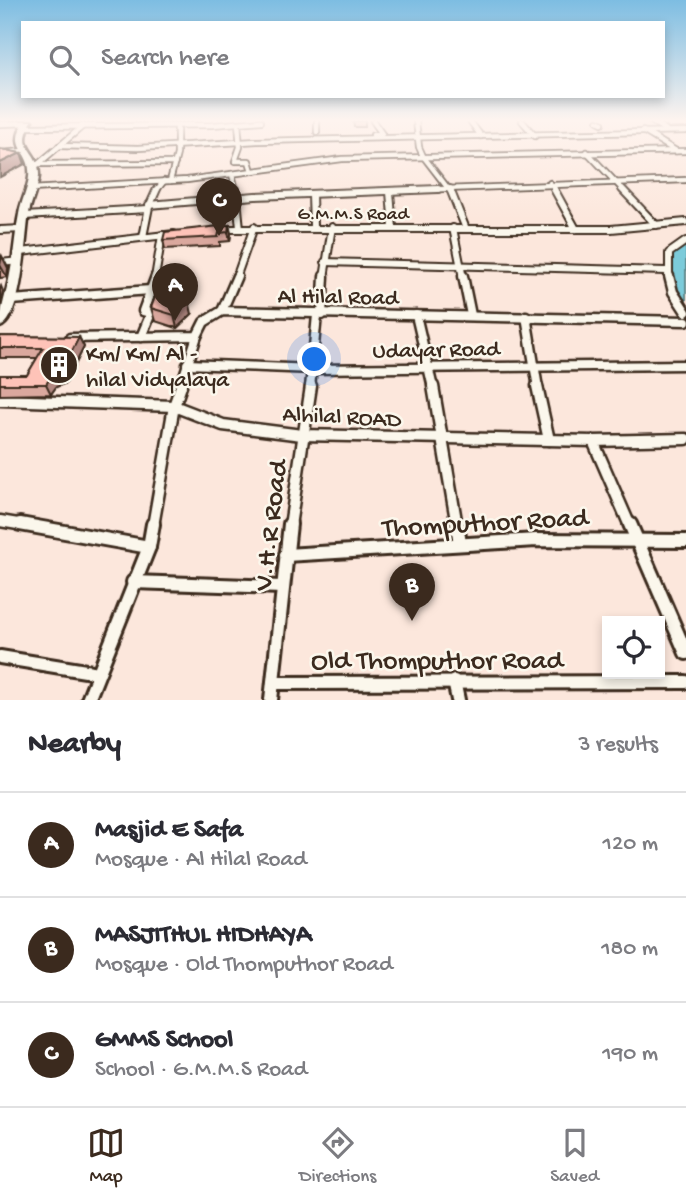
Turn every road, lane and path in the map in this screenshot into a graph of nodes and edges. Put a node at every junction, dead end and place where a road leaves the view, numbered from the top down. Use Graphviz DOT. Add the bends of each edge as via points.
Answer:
graph roads {
  1 [pos="26,154"];
  2 [pos="50,154"];
  3 [pos="176,154"];
  4 [pos="238,154"];
  5 [pos="364,154"];
  6 [pos="539,154"];
  7 [pos="587,154"];
  8 [pos="423,156"];
  9 [pos="365,159"];
  10 [pos="175,163"];
  11 [pos="36,166"];
  12 [pos="252,171"];
  13 [pos="232,174"];
  14 [pos="674,180"];
  15 [pos="686,180"];
  16 [pos="167,181"];
  17 [pos="611,181"];
  18 [pos="550,183"];
  19 [pos="449,188"];
  20 [pos="686,188"];
  21 [pos="31,189"];
  22 [pos="390,192"];
  23 [pos="312,195"];
  24 [pos="239,197"];
  25 [pos="149,207"];
  26 [pos="24,216"];
  27 [pos="686,222"];
  28 [pos="656,225"];
  29 [pos="254,227"];
  30 [pos="313,227"];
  31 [pos="332,227"];
  32 [pos="240,228"];
  33 [pos="393,228"];
  34 [pos="453,228"];
  35 [pos="23,229"];
  36 [pos="214,229"];
  37 [pos="466,229"];
  38 [pos="576,229"];
  39 [pos="0,230"];
  40 [pos="188,232"];
  41 [pos="162,235"];
  42 [pos="143,237"];
  43 [pos="686,241"];
  44 [pos="20,257"];
  45 [pos="325,262"];
  46 [pos="0,263"];
  47 [pos="460,265"];
  48 [pos="666,271"];
  49 [pos="151,290"];
  50 [pos="6,307"];
  51 [pos="222,311"];
  52 [pos="686,312"];
  53 [pos="319,315"];
  54 [pos="416,315"];
  55 [pos="471,315"];
  56 [pos="526,316"];
  57 [pos="686,321"];
  58 [pos="0,323"];
  59 [pos="197,336"];
  60 [pos="141,337"];
  61 [pos="57,339"];
  62 [pos="187,364"];
  63 [pos="686,365"];
  64 [pos="533,366"];
  65 [pos="430,368"];
  66 [pos="313,369"];
  67 [pos="0,400"];
  68 [pos="174,406"];
  69 [pos="302,435"];
  70 [pos="443,438"];
  71 [pos="686,439"];
  72 [pos="549,440"];
  73 [pos="593,441"];
  74 [pos="0,521"];
  75 [pos="638,538"];
  76 [pos="686,541"];
  77 [pos="460,544"];
  78 [pos="149,547"];
  79 [pos="286,555"];
  80 [pos="133,582"];
  81 [pos="282,587"];
  82 [pos="686,653"];
  83 [pos="0,657"];
  84 [pos="98,673"];
  85 [pos="454,681"];
  86 [pos="686,682"];
  87 [pos="273,683"];
  88 [pos="88,700"];
  89 [pos="271,700"];
  90 [pos="458,700"];
  1 -- 11 [label="highway"];
  2 -- 11 [label="street"];
  3 -- 10 [label="street"];
  4 -- 12 [label="street" via="235,161 249,161"];
  5 -- 9 [label="street"];
  6 -- 8 [label="street"];
  7 -- 17 [label="street"];
  8 -- 9 [label="street"];
  8 -- 19 [label="street"];
  9 -- 12 [label="street"];
  10 -- 11 [label="street"];
  10 -- 16 [label="street"];
  11 -- 21 [label="highway"];
  12 -- 13 [label="street"];
  13 -- 16 [label="street"];
  13 -- 24 [label="street"];
  14 -- 15 [label="street"];
  14 -- 17 [label="street"];
  14 -- 20 [label="street"];
  16 -- 21 [label="street"];
  16 -- 25 [label="street" via="155,190"];
  17 -- 18 [label="street"];
  17 -- 28 [label="street"];
  18 -- 19 [label="street"];
  18 -- 38 [label="street"];
  19 -- 22 [label="street"];
  19 -- 37 [label="street"];
  21 -- 26 [label="highway"];
  22 -- 23 [label="street"];
  22 -- 33 [label="street"];
  23 -- 24 [label="street"];
  23 -- 30 [label="street"];
  24 -- 25 [label="street"];
  24 -- 32 [label="street"];
  25 -- 26 [label="street"];
  25 -- 42 [label="street"];
  26 -- 35 [label="highway"];
  27 -- 28 [label="street, G.M.M.S Road"];
  28 -- 38 [label="street, G.M.M.S Road"];
  29 -- 30 [label="street, G.M.M.S Road"];
  29 -- 32 [label="street, G.M.M.S Road"];
  29 -- 51 [label="street"];
  30 -- 31 [label="street, G.M.M.S Road"];
  31 -- 33 [label="street, G.M.M.S Road"];
  31 -- 45 [label="street, Al Hilal Road"];
  32 -- 36 [label="street, G.M.M.S Road"];
  33 -- 34 [label="street, G.M.M.S Road"];
  34 -- 37 [label="street, G.M.M.S Road"];
  34 -- 47 [label="street"];
  35 -- 39 [label="street"];
  35 -- 44 [label="highway"];
  37 -- 38 [label="street, G.M.M.S Road"];
  40 -- 41 [label="street"];
  41 -- 42 [label="street"];
  41 -- 49 [label="street"];
  42 -- 44 [label="street"];
  43 -- 48 [label="street" via="669,253"];
  44 -- 46 [label="street"];
  44 -- 50 [label="highway"];
  45 -- 47 [label="street"];
  45 -- 53 [label="street, Al Hilal Road"];
  47 -- 48 [label="street"];
  47 -- 55 [label="street"];
  48 -- 52 [label="street" via="672,295"];
  49 -- 50 [label="street"];
  49 -- 60 [label="street" via="143,312 151,313"];
  50 -- 58 [label="highway"];
  51 -- 53 [label="street, Al Hilal Road"];
  51 -- 59 [label="street" via="204,322"];
  53 -- 54 [label="street, Al Hilal Road"];
  53 -- 66 [label="street, V.H.R Road"];
  54 -- 55 [label="street, Al Hilal Road"];
  54 -- 65 [label="street"];
  55 -- 56 [label="street, Al Hilal Road"];
  56 -- 57 [label="street, Al Hilal Road"];
  56 -- 64 [label="street"];
  59 -- 60 [label="street"];
  59 -- 62 [label="street"];
  60 -- 61 [label="street"];
  62 -- 66 [label="street, Udayar Road"];
  62 -- 68 [label="street"];
  63 -- 64 [label="street, Udayar Road"];
  64 -- 65 [label="street, Udayar Road"];
  64 -- 72 [label="street"];
  65 -- 66 [label="street, Udayar Road"];
  65 -- 70 [label="street"];
  66 -- 69 [label="street, V.H.R Road"];
  67 -- 68 [label="street, Alhilal ROAD"];
  68 -- 69 [label="street, Alhilal ROAD" via="223,425"];
  68 -- 78 [label="street"];
  69 -- 70 [label="street, Alhilal ROAD"];
  69 -- 79 [label="street, V.H.R Road"];
  70 -- 72 [label="street, Alhilal ROAD"];
  70 -- 77 [label="street"];
  71 -- 73 [label="street, Alhilal ROAD"];
  72 -- 73 [label="street, Alhilal ROAD"];
  73 -- 75 [label="street"];
  74 -- 78 [label="street"];
  75 -- 76 [label="street, Thomputhor Road"];
  75 -- 77 [label="street, Thomputhor Road"];
  75 -- 82 [label="street"];
  77 -- 79 [label="street, Thomputhor Road"];
  78 -- 80 [label="street"];
  79 -- 81 [label="street, V.H.R Road"];
  80 -- 81 [label="street"];
  80 -- 84 [label="street"];
  81 -- 87 [label="street, V.H.R Road"];
  83 -- 84 [label="street"];
  84 -- 88 [label="street"];
  85 -- 86 [label="street, Old Thomputhor Road"];
  85 -- 87 [label="street, Old Thomputhor Road"];
  85 -- 90 [label="street"];
  87 -- 89 [label="street, V.H.R Road"];
}
